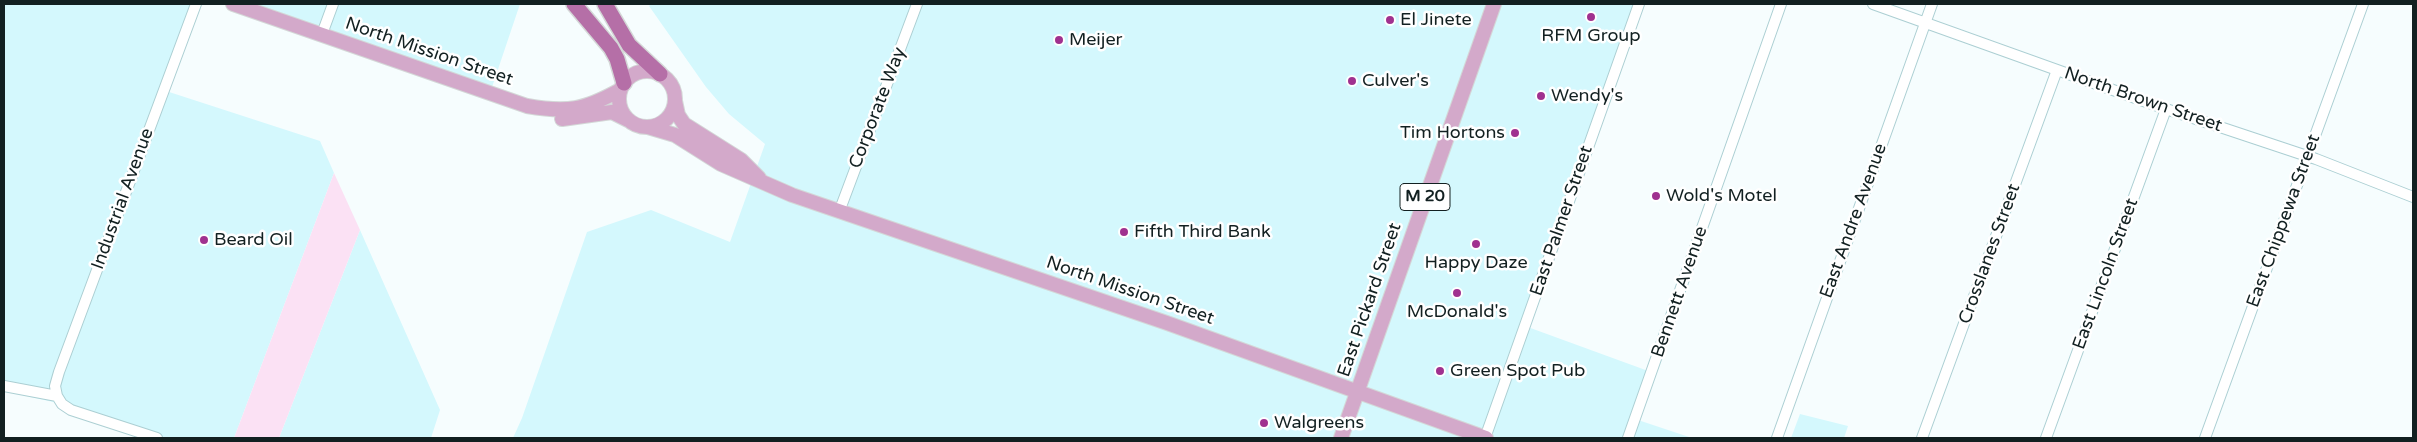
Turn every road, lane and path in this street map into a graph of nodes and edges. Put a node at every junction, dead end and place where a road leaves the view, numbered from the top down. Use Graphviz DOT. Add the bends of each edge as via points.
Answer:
graph roads {
  1 [pos="196,4"];
  2 [pos="234,4"];
  3 [pos="333,4"];
  4 [pos="574,4"];
  5 [pos="605,4"];
  6 [pos="917,4"];
  7 [pos="1494,4"];
  8 [pos="1639,4"];
  9 [pos="1782,4"];
  10 [pos="1873,4"];
  11 [pos="1932,4"];
  12 [pos="2363,4"];
  13 [pos="1926,22"];
  14 [pos="322,34"];
  15 [pos="2057,70"];
  16 [pos="660,74"];
  17 [pos="622,86"];
  18 [pos="675,100"];
  19 [pos="527,106"];
  20 [pos="2166,109"];
  21 [pos="629,120"];
  22 [pos="648,127"];
  23 [pos="2307,156"];
  24 [pos="761,180"];
  25 [pos="2413,197"];
  26 [pos="840,212"];
  27 [pos="4,386"];
  28 [pos="1358,391"];
  29 [pos="57,396"];
  30 [pos="158,438"];
  31 [pos="1341,438"];
  32 [pos="1485,438"];
  33 [pos="1628,438"];
  34 [pos="1777,438"];
  35 [pos="1922,438"];
  36 [pos="2046,438"];
  37 [pos="2205,438"];
  1 -- 29 [label="street, Industrial Avenue" via="59,372 55,386"];
  2 -- 14 [label="main road, North Mission Street"];
  3 -- 14 [label="street"];
  4 -- 17 [label="highway" via="611,48 617,59"];
  5 -- 16 [label="highway" via="629,45"];
  6 -- 26 [label="street, Corporate Way"];
  7 -- 28 [label="main road, East Pickard Street / M 20"];
  8 -- 32 [label="street, East Palmer Street"];
  9 -- 33 [label="street, Bennett Avenue"];
  10 -- 13 [label="street, North Brown Street"];
  11 -- 13 [label="street, East Andre Avenue"];
  12 -- 23 [label="street, East Chippewa Street"];
  13 -- 15 [label="street, North Brown Street"];
  13 -- 34 [label="street, East Andre Avenue"];
  14 -- 19 [label="main road, North Mission Street"];
  15 -- 20 [label="street, North Brown Street"];
  15 -- 35 [label="street, Crosslanes Street"];
  16 -- 17 [label="main road, North Mission Street" via="640,71"];
  16 -- 18 [label="main road, North Mission Street" via="671,85"];
  17 -- 19 [label="main road, North Mission Street" via="592,105 576,109"];
  17 -- 21 [label="main road" via="620,108"];
  18 -- 22 [label="main road" via="666,119"];
  18 -- 24 [label="main road, North Mission Street" via="684,124 741,160"];
  19 -- 21 [label="main road, North Mission Street" via="553,118 575,119 612,112"];
  20 -- 23 [label="street, North Brown Street"];
  20 -- 36 [label="street, East Lincoln Street"];
  21 -- 22 [label="main road, North Mission Street"];
  22 -- 24 [label="main road, North Mission Street" via="674,135 721,164"];
  23 -- 25 [label="street, North Brown Street"];
  23 -- 37 [label="street, East Chippewa Street"];
  24 -- 26 [label="main road, North Mission Street"];
  26 -- 28 [label="main road, North Mission Street"];
  27 -- 29 [label="street"];
  28 -- 31 [label="main road, East Pickard Street"];
  28 -- 32 [label="main road, North Mission Street"];
  29 -- 30 [label="street" via="71,410"];
}
